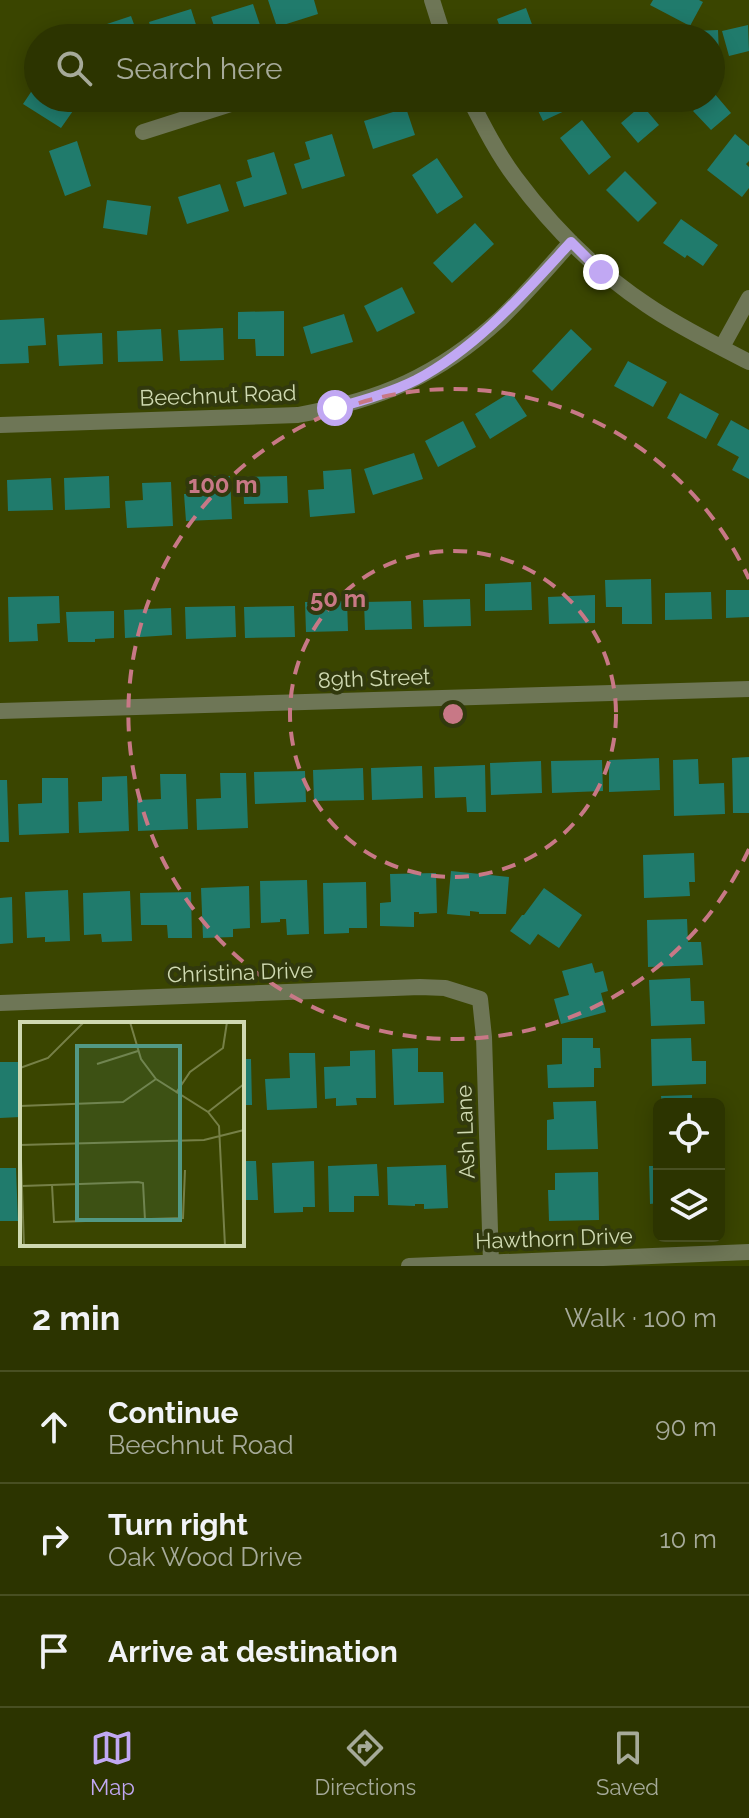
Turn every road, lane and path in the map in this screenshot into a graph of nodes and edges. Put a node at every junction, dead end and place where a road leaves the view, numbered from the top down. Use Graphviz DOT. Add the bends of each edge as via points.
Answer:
graph roads {
  1 [pos="432,0"];
  2 [pos="439,24"];
  3 [pos="206,112"];
  4 [pos="477,112"];
  5 [pos="143,132"];
  6 [pos="571,242"];
  7 [pos="749,298"];
  8 [pos="722,347"];
  9 [pos="749,362"];
  10 [pos="0,425"];
  11 [pos="749,689"];
  12 [pos="0,711"];
  13 [pos="480,999"];
  14 [pos="0,1003"];
  15 [pos="749,1252"];
  16 [pos="491,1263"];
  17 [pos="409,1266"];
  1 -- 2 [label="street"];
  3 -- 5 [label="street"];
  4 -- 6 [label="street" via="516,177"];
  6 -- 8 [label="street" via="601,272 650,307"];
  6 -- 10 [label="street, Beechnut Road" via="500,318 452,358 371,398 298,415"];
  7 -- 8 [label="street"];
  8 -- 9 [label="street"];
  11 -- 12 [label="street, 89th Street"];
  13 -- 14 [label="street, Christina Drive" via="420,987"];
  13 -- 16 [label="street, Ash Lane"];
  15 -- 16 [label="street, Hawthorn Drive"];
  16 -- 17 [label="street, Hawthorn Drive"];
}
